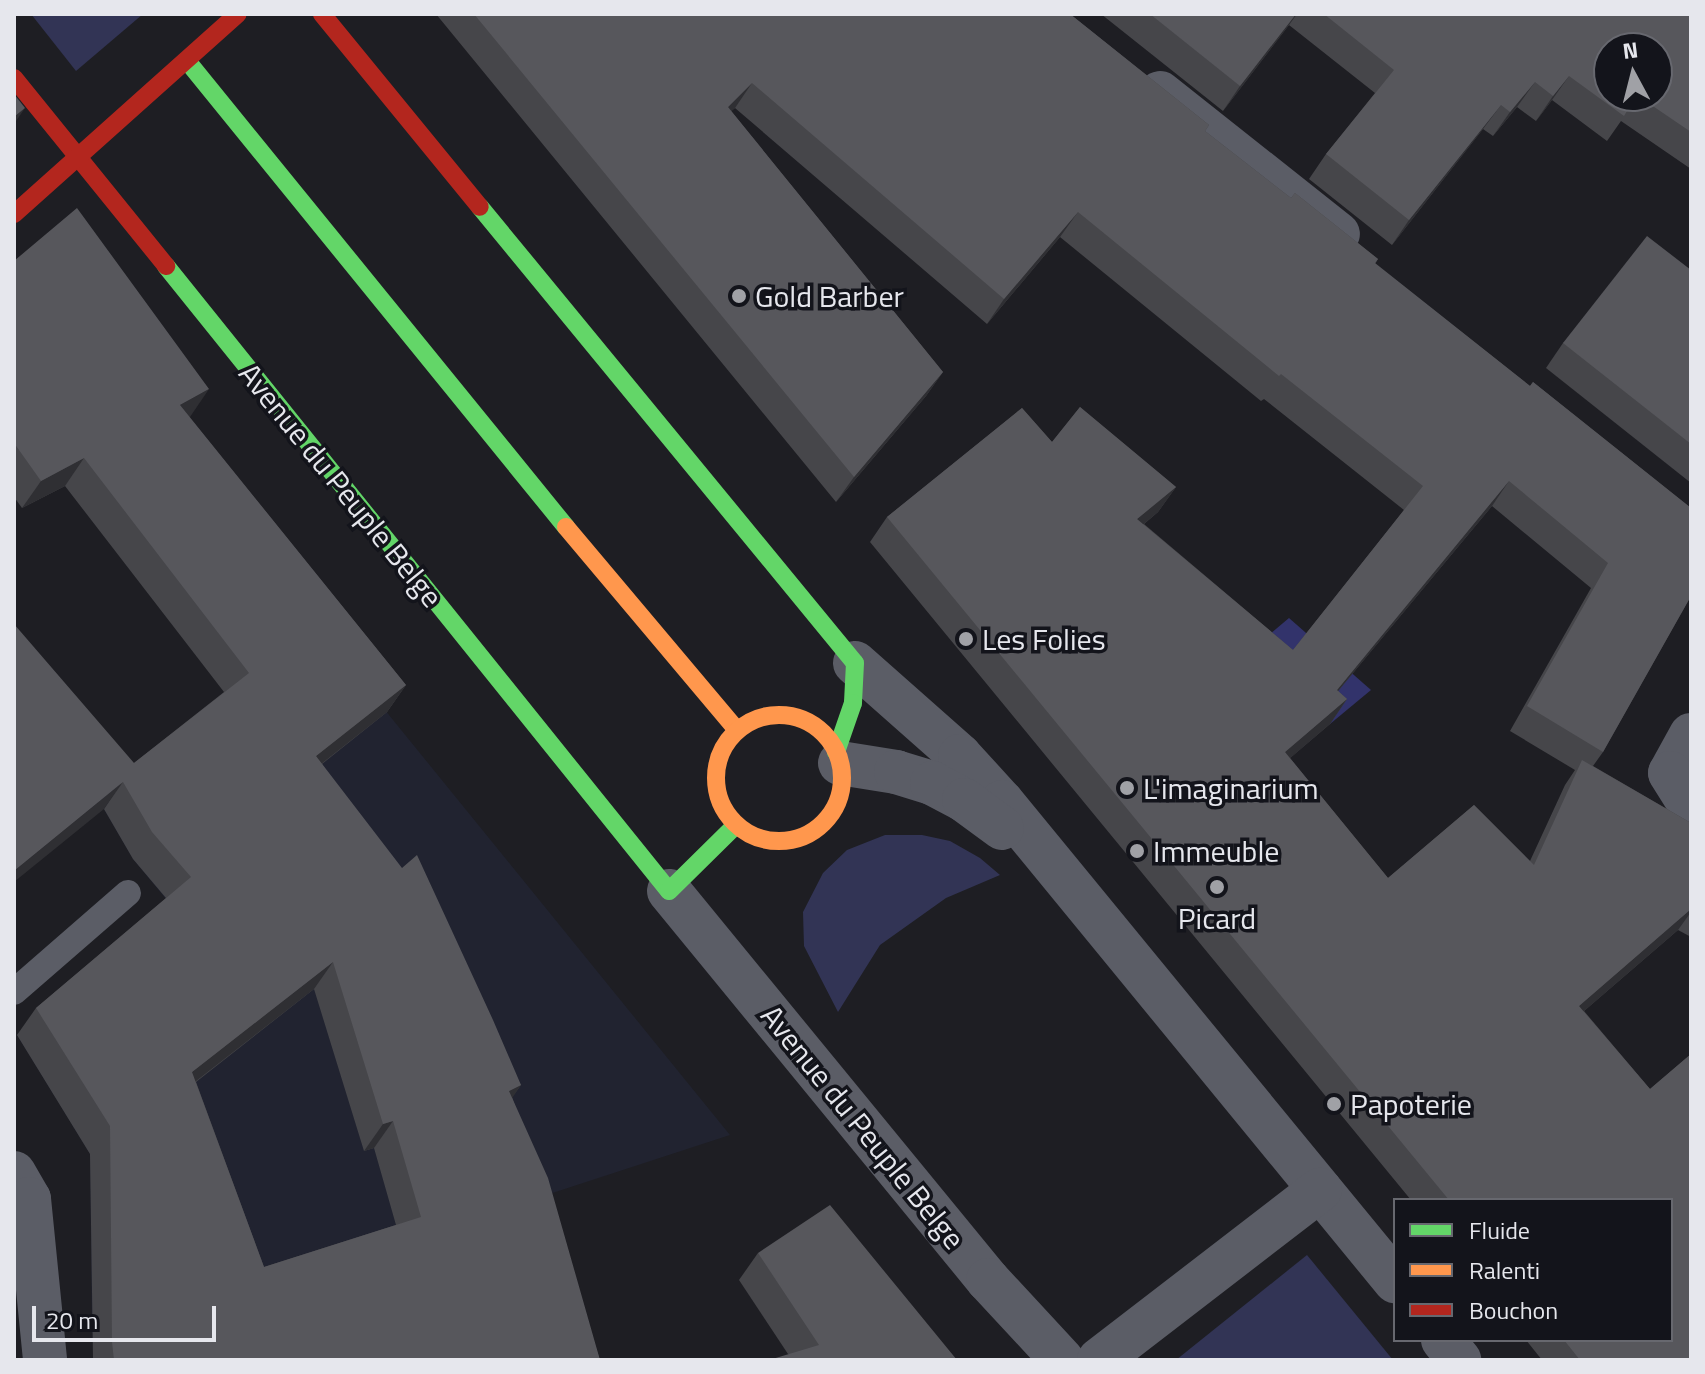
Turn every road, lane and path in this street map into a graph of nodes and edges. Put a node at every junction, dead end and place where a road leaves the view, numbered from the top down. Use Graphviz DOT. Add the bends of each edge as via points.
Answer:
graph roads {
  1 [pos="322,14"];
  2 [pos="237,15"];
  3 [pos="188,62"];
  4 [pos="1123,63"];
  5 [pos="14,78"];
  6 [pos="14,214"];
  7 [pos="1370,260"];
  8 [pos="855,663"];
  9 [pos="737,730"];
  10 [pos="1691,735"];
  11 [pos="838,757"];
  12 [pos="1680,790"];
  13 [pos="736,825"];
  14 [pos="1065,880"];
  15 [pos="669,891"];
  16 [pos="128,893"];
  17 [pos="14,992"];
  18 [pos="14,1173"];
  19 [pos="1320,1190"];
  20 [pos="1393,1279"];
  21 [pos="1445,1342"];
  22 [pos="45,1360"];
  23 [pos="1062,1360"];
  24 [pos="1099,1360"];
  25 [pos="1459,1360"];
  1 -- 8 [label="street"];
  2 -- 3 [label="street"];
  3 -- 6 [label="street"];
  3 -- 9 [label="street"];
  4 -- 7 [label="street"];
  5 -- 15 [label="street, Avenue du Peuple Belge"];
  8 -- 11 [label="street" via="853,703"];
  8 -- 14 [label="street" via="960,756"];
  9 -- 11 [label="street" via="763,717 792,716 819,729"];
  9 -- 13 [label="street" via="719,756 715,777 723,808"];
  10 -- 12 [label="street"];
  11 -- 13 [label="street" via="842,784 836,804 816,829 785,841 764,840"];
  11 -- 14 [label="street" via="946,790 1010,833"];
  13 -- 15 [label="street"];
  14 -- 19 [label="street"];
  15 -- 23 [label="street, Avenue du Peuple Belge" via="988,1280"];
  16 -- 17 [label="lane"];
  18 -- 22 [label="street" via="29,1199"];
  19 -- 20 [label="street"];
  19 -- 24 [label="street"];
  21 -- 25 [label="street"];
}
